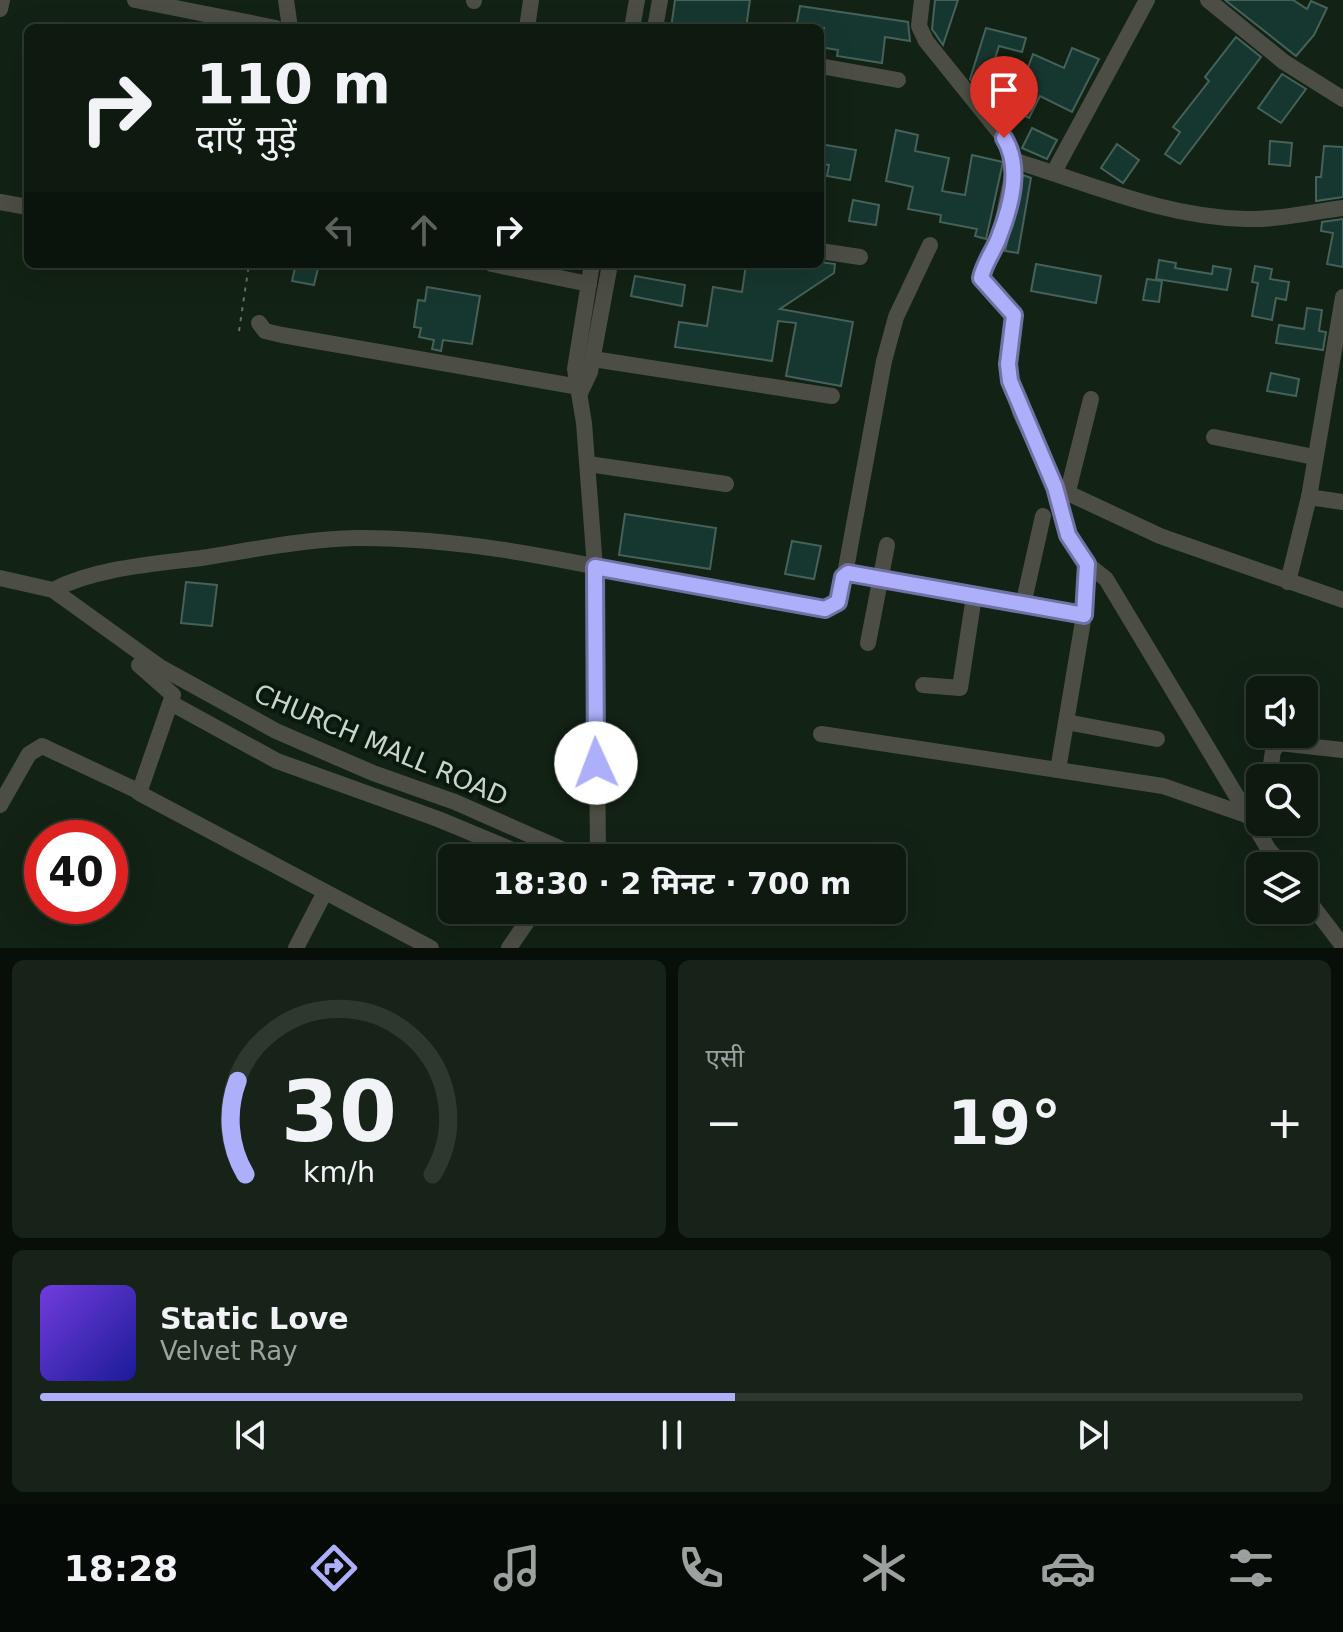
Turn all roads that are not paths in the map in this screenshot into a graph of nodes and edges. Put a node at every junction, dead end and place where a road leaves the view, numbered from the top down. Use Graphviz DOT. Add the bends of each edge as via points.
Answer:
graph roads {
  1 [pos="2,0"];
  2 [pos="135,0"];
  3 [pos="286,0"];
  4 [pos="531,0"];
  5 [pos="637,0"];
  6 [pos="660,0"];
  7 [pos="922,0"];
  8 [pos="1147,0"];
  9 [pos="1208,0"];
  10 [pos="0,9"];
  11 [pos="528,21"];
  12 [pos="256,24"];
  13 [pos="289,24"];
  14 [pos="633,24"];
  15 [pos="656,24"];
  16 [pos="824,67"];
  17 [pos="898,80"];
  18 [pos="1343,99"];
  19 [pos="1012,154"];
  20 [pos="1054,172"];
  21 [pos="0,202"];
  22 [pos="24,206"];
  23 [pos="1343,208"];
  24 [pos="930,245"];
  25 [pos="824,252"];
  26 [pos="860,257"];
  27 [pos="536,268"];
  28 [pos="609,269"];
  29 [pos="591,273"];
  30 [pos="1343,297"];
  31 [pos="1341,317"];
  32 [pos="259,323"];
  33 [pos="593,359"];
  34 [pos="579,390"];
  35 [pos="832,396"];
  36 [pos="1091,399"];
  37 [pos="1214,437"];
  38 [pos="1314,457"];
  39 [pos="588,464"];
  40 [pos="726,484"];
  41 [pos="1061,491"];
  42 [pos="1309,497"];
  43 [pos="1343,502"];
  44 [pos="1043,516"];
  45 [pos="887,545"];
  46 [pos="1087,564"];
  47 [pos="595,567"];
  48 [pos="845,574"];
  49 [pos="0,578"];
  50 [pos="880,578"];
  51 [pos="1288,582"];
  52 [pos="53,590"];
  53 [pos="974,596"];
  54 [pos="1343,600"];
  55 [pos="1023,605"];
  56 [pos="1084,615"];
  57 [pos="868,643"];
  58 [pos="923,685"];
  59 [pos="171,703"];
  60 [pos="1066,722"];
  61 [pos="821,734"];
  62 [pos="1157,739"];
  63 [pos="1343,750"];
  64 [pos="1271,764"];
  65 [pos="1058,770"];
  66 [pos="138,791"];
  67 [pos="1246,800"];
  68 [pos="0,805"];
  69 [pos="1246,811"];
  70 [pos="498,844"];
  71 [pos="550,844"];
  72 [pos="598,844"];
  73 [pos="325,892"];
  74 [pos="1318,913"];
  75 [pos="525,924"];
  76 [pos="1343,946"];
  77 [pos="296,948"];
  78 [pos="431,948"];
  79 [pos="509,948"];
  1 -- 10 [label="street"];
  2 -- 12 [label="street"];
  3 -- 13 [label="street"];
  4 -- 11 [label="street"];
  5 -- 14 [label="street"];
  6 -- 15 [label="street"];
  7 -- 19 [label="street" via="919,26 932,49"];
  8 -- 20 [label="street"];
  9 -- 18 [label="street" via="1284,62"];
  16 -- 17 [label="street"];
  19 -- 20 [label="street"];
  19 -- 41 [label="street" via="1000,234 981,278 1014,315 1010,381"];
  20 -- 23 [label="street" via="1121,198 1201,215 1249,219"];
  21 -- 22 [label="street"];
  24 -- 48 [label="street" via="896,317 884,361"];
  25 -- 26 [label="street"];
  27 -- 29 [label="street"];
  28 -- 29 [label="street"];
  28 -- 33 [label="street"];
  29 -- 34 [label="street" via="575,369"];
  30 -- 31 [label="street"];
  31 -- 38 [label="street"];
  32 -- 34 [label="street" via="270,333"];
  33 -- 34 [label="street"];
  33 -- 35 [label="street"];
  34 -- 39 [label="street"];
  36 -- 41 [label="street"];
  37 -- 38 [label="street"];
  38 -- 42 [label="street"];
  39 -- 40 [label="street"];
  39 -- 47 [label="street"];
  41 -- 46 [label="street" via="1068,535"];
  41 -- 51 [label="street" via="1160,536"];
  42 -- 43 [label="street"];
  42 -- 51 [label="street"];
  44 -- 55 [label="street"];
  45 -- 50 [label="street"];
  46 -- 56 [label="street"];
  46 -- 67 [label="street" via="1106,579"];
  47 -- 48 [label="street" via="825,609 838,602"];
  47 -- 52 [label="street" via="450,545 355,538 162,563"];
  47 -- 72 [label="street"];
  48 -- 50 [label="street"];
  49 -- 52 [label="street, CHURCH MALL ROAD"];
  50 -- 53 [label="street"];
  50 -- 57 [label="street"];
  51 -- 54 [label="street"];
  52 -- 59 [label="street" via="55,600 169,688"];
  52 -- 71 [label="street, CHURCH MALL ROAD" via="160,667 276,731"];
  53 -- 55 [label="street"];
  53 -- 58 [label="street" via="960,688"];
  55 -- 56 [label="street"];
  56 -- 60 [label="street"];
  59 -- 66 [label="street"];
  59 -- 70 [label="street" via="277,761"];
  60 -- 62 [label="street"];
  60 -- 65 [label="street"];
  61 -- 65 [label="street"];
  63 -- 64 [label="street" via="1279,743"];
  65 -- 69 [label="street" via="1163,786"];
  66 -- 68 [label="street" via="42,746 33,748"];
  66 -- 73 [label="street"];
  73 -- 77 [label="street"];
  73 -- 78 [label="street"];
  74 -- 76 [label="street"];
  75 -- 79 [label="street"];
}
